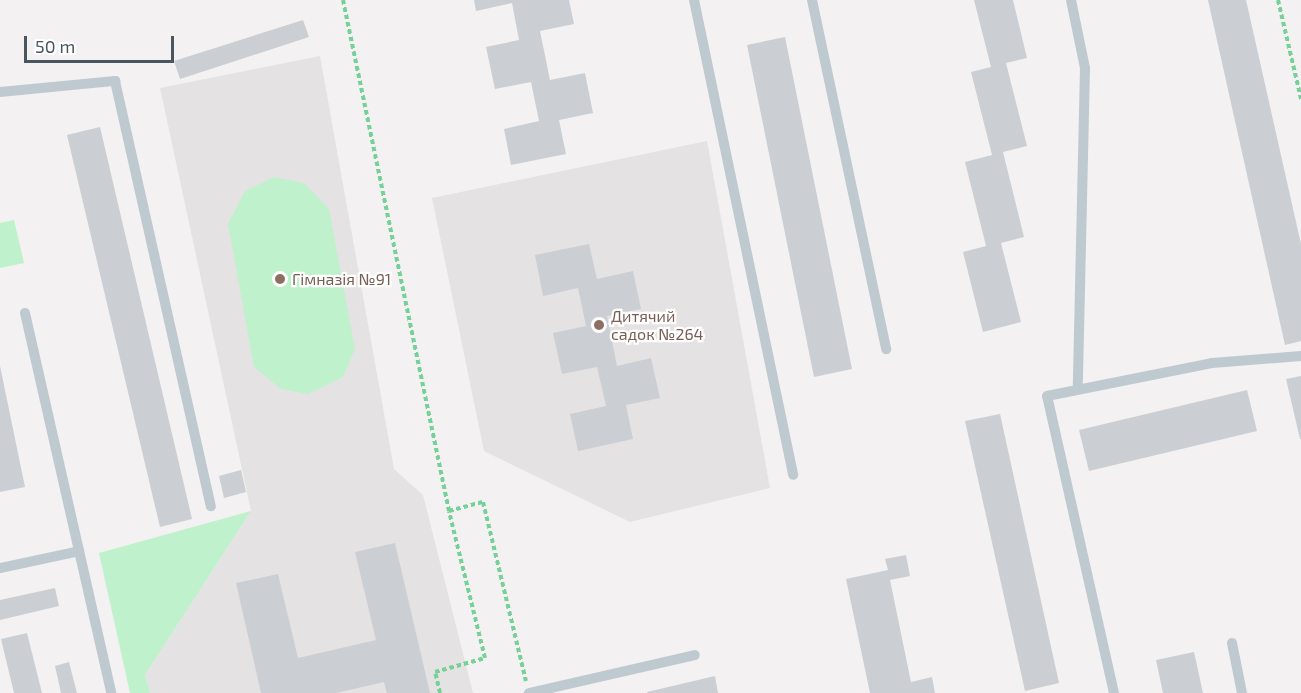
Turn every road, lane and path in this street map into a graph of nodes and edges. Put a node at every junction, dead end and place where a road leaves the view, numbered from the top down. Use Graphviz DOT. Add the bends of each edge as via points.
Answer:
graph roads {
  1 [pos="343,0"];
  2 [pos="694,0"];
  3 [pos="812,0"];
  4 [pos="1071,0"];
  5 [pos="1278,0"];
  6 [pos="0,92"];
  7 [pos="1301,99"];
  8 [pos="25,313"];
  9 [pos="886,349"];
  10 [pos="1301,356"];
  11 [pos="1078,388"];
  12 [pos="793,475"];
  13 [pos="210,506"];
  14 [pos="449,511"];
  15 [pos="79,551"];
  16 [pos="0,568"];
  17 [pos="1232,643"];
  18 [pos="695,655"];
  19 [pos="111,693"];
  20 [pos="440,693"];
  21 [pos="529,693"];
  22 [pos="1114,693"];
  23 [pos="1242,693"];
  1 -- 14 [label="path"];
  2 -- 12 [label="lane"];
  3 -- 9 [label="lane"];
  4 -- 11 [label="lane" via="1084,68"];
  5 -- 7 [label="path"];
  6 -- 13 [label="lane" via="115,81"];
  8 -- 15 [label="lane"];
  10 -- 11 [label="lane" via="1212,363"];
  11 -- 22 [label="lane" via="1047,396"];
  14 -- 20 [label="path" via="485,658 435,672"];
  14 -- 21 [label="path" via="483,502"];
  15 -- 16 [label="lane"];
  15 -- 19 [label="lane"];
  17 -- 23 [label="lane"];
  18 -- 21 [label="lane"];
}
